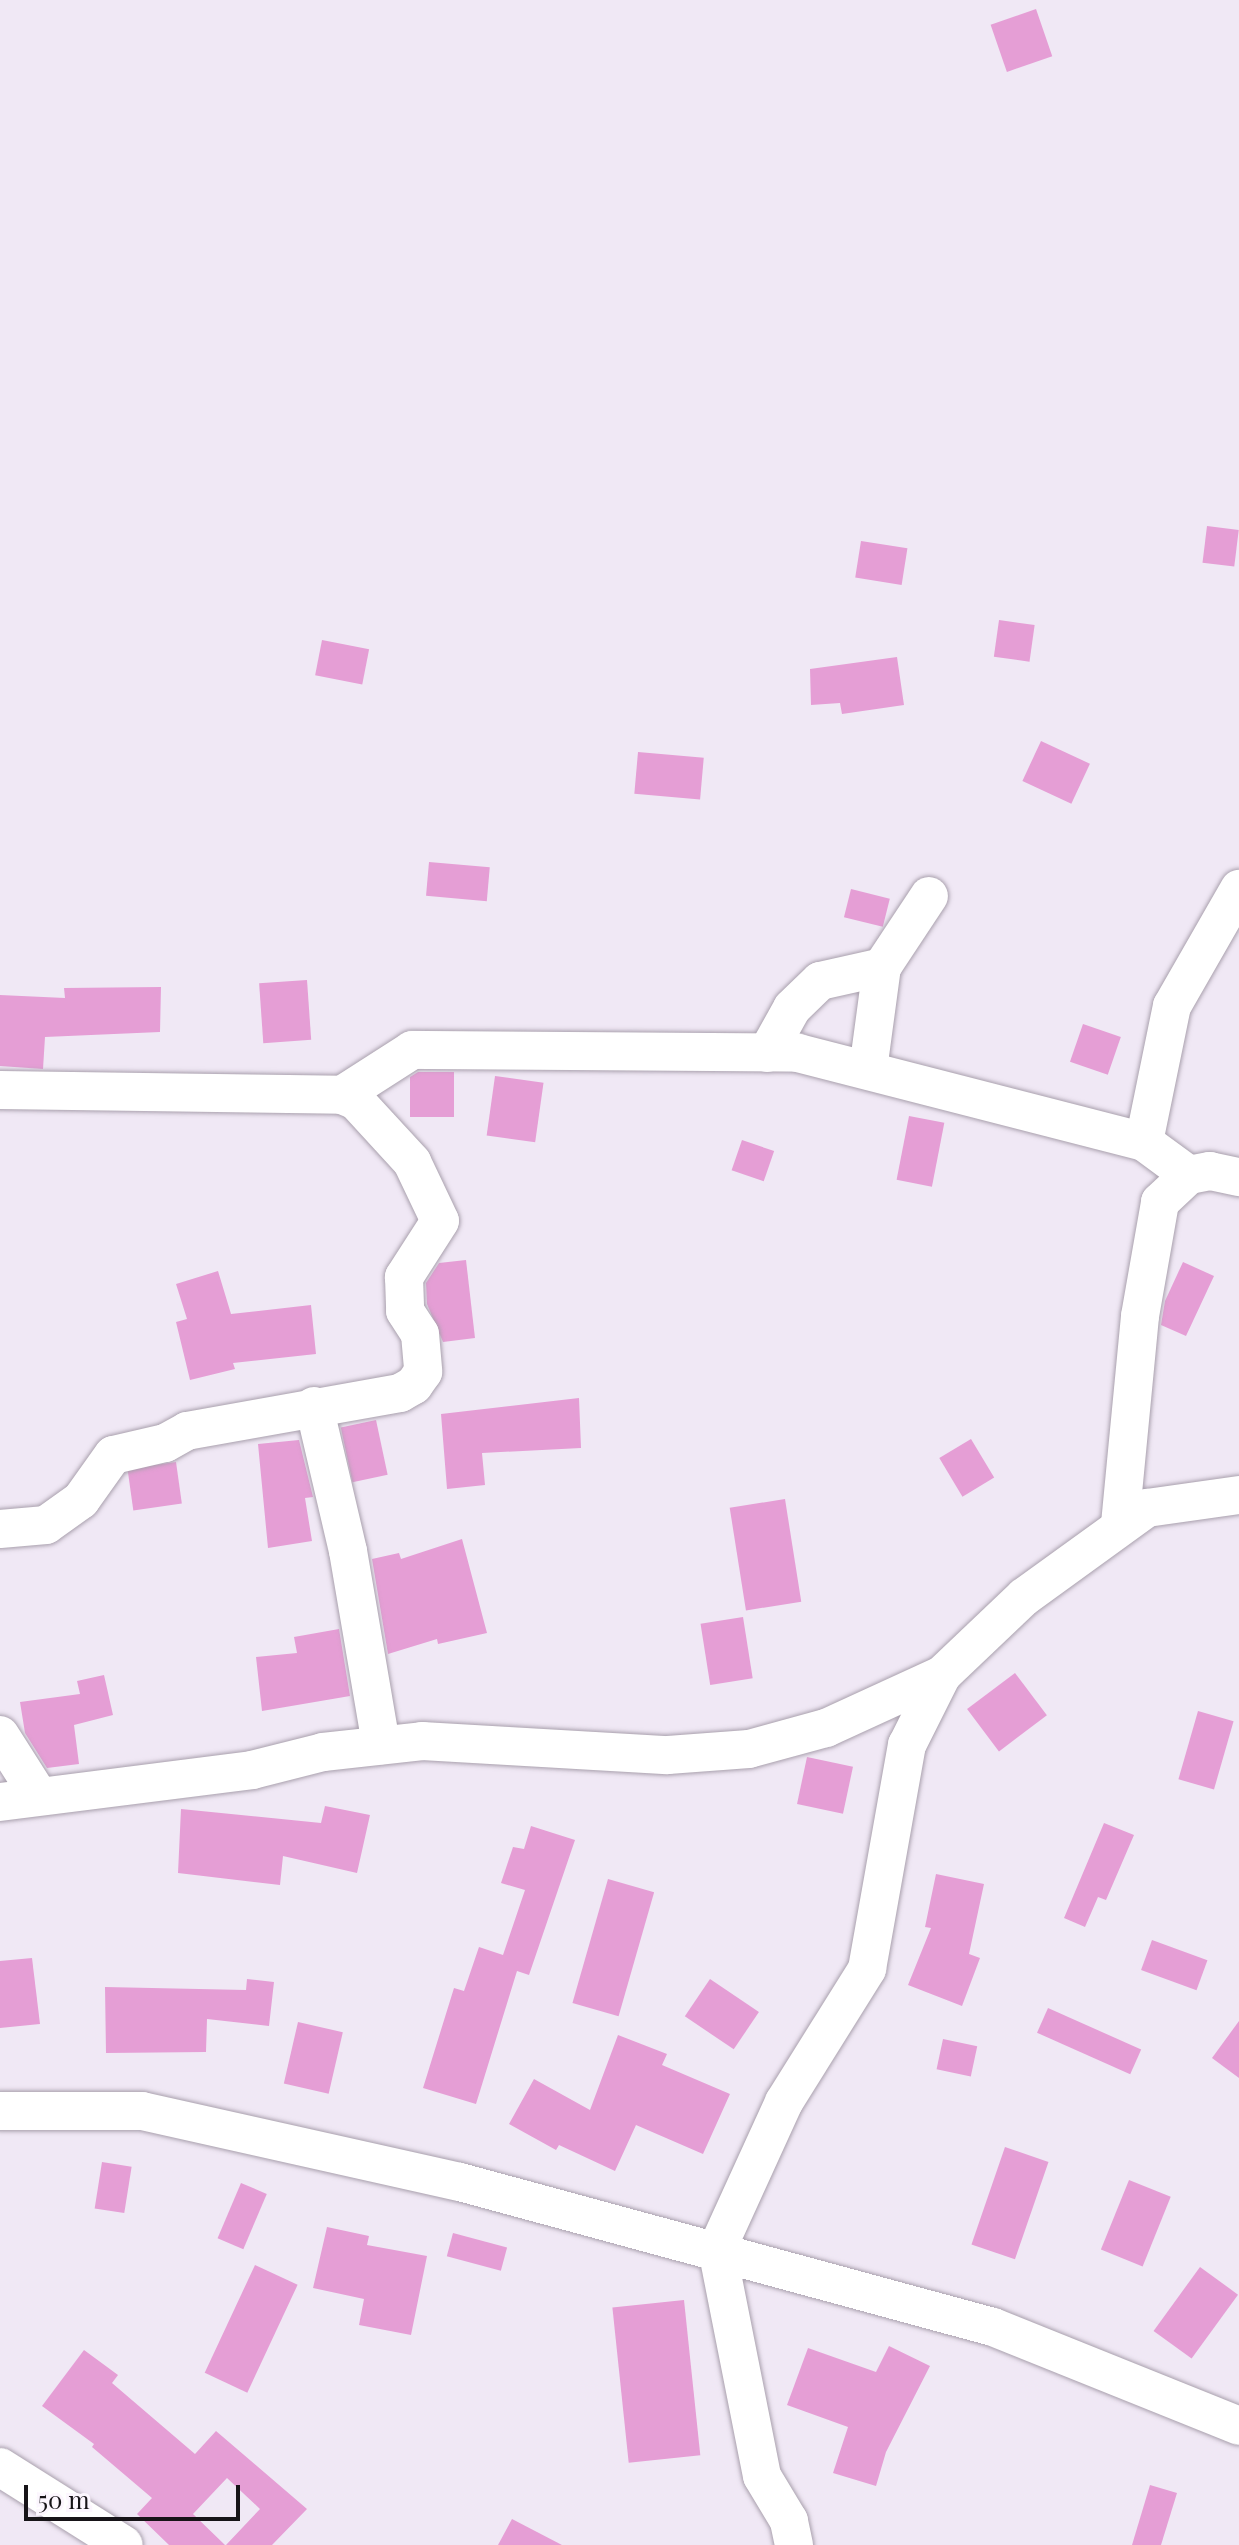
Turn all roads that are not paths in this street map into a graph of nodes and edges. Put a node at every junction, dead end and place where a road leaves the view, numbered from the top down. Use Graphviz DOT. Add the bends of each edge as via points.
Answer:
graph roads {
  1 [pos="1239,889"];
  2 [pos="929,896"];
  3 [pos="882,967"];
  4 [pos="767,1053"];
  5 [pos="868,1070"];
  6 [pos="0,1090"];
  7 [pos="342,1095"];
  8 [pos="1144,1142"];
  9 [pos="1189,1175"];
  10 [pos="1239,1177"];
  11 [pos="314,1406"];
  12 [pos="1236,1499"];
  13 [pos="1120,1524"];
  14 [pos="0,1529"];
  15 [pos="942,1675"];
  16 [pos="876,1705"];
  17 [pos="0,1735"];
  18 [pos="381,1745"];
  19 [pos="907,1745"];
  20 [pos="37,1793"];
  21 [pos="0,1802"];
  22 [pos="0,2111"];
  23 [pos="717,2249"];
  24 [pos="1239,2426"];
  25 [pos="0,2467"];
  26 [pos="124,2545"];
  27 [pos="794,2545"];
  1 -- 8 [label="street" via="1172,1006"];
  2 -- 3 [label="street"];
  3 -- 4 [label="street" via="820,981 792,1008"];
  3 -- 5 [label="street"];
  4 -- 5 [label="street" via="798,1053"];
  4 -- 7 [label="street" via="412,1050"];
  5 -- 8 [label="street"];
  6 -- 7 [label="street"];
  7 -- 11 [label="street" via="356,1101 412,1162 440,1221 404,1277 405,1311 420,1334 423,1372 400,1393"];
  8 -- 9 [label="street"];
  9 -- 10 [label="street" via="1210,1171"];
  9 -- 13 [label="street" via="1160,1202 1140,1316"];
  11 -- 14 [label="street" via="187,1431 165,1443 113,1455 81,1500 46,1525"];
  11 -- 18 [label="street" via="348,1551"];
  12 -- 13 [label="street" via="1147,1508"];
  13 -- 15 [label="street" via="1024,1597"];
  15 -- 16 [label="street"];
  15 -- 19 [label="street"];
  16 -- 18 [label="street" via="826,1728 749,1749 668,1755 422,1741"];
  16 -- 19 [label="street"];
  17 -- 20 [label="street"];
  18 -- 20 [label="street" via="192,1779"];
  19 -- 23 [label="street" via="867,1969 784,2102"];
  20 -- 21 [label="street"];
  22 -- 23 [label="street" via="142,2111 460,2182"];
  23 -- 24 [label="street" via="993,2327"];
  23 -- 27 [label="street" via="762,2476 789,2521"];
  25 -- 26 [label="street"];
}
